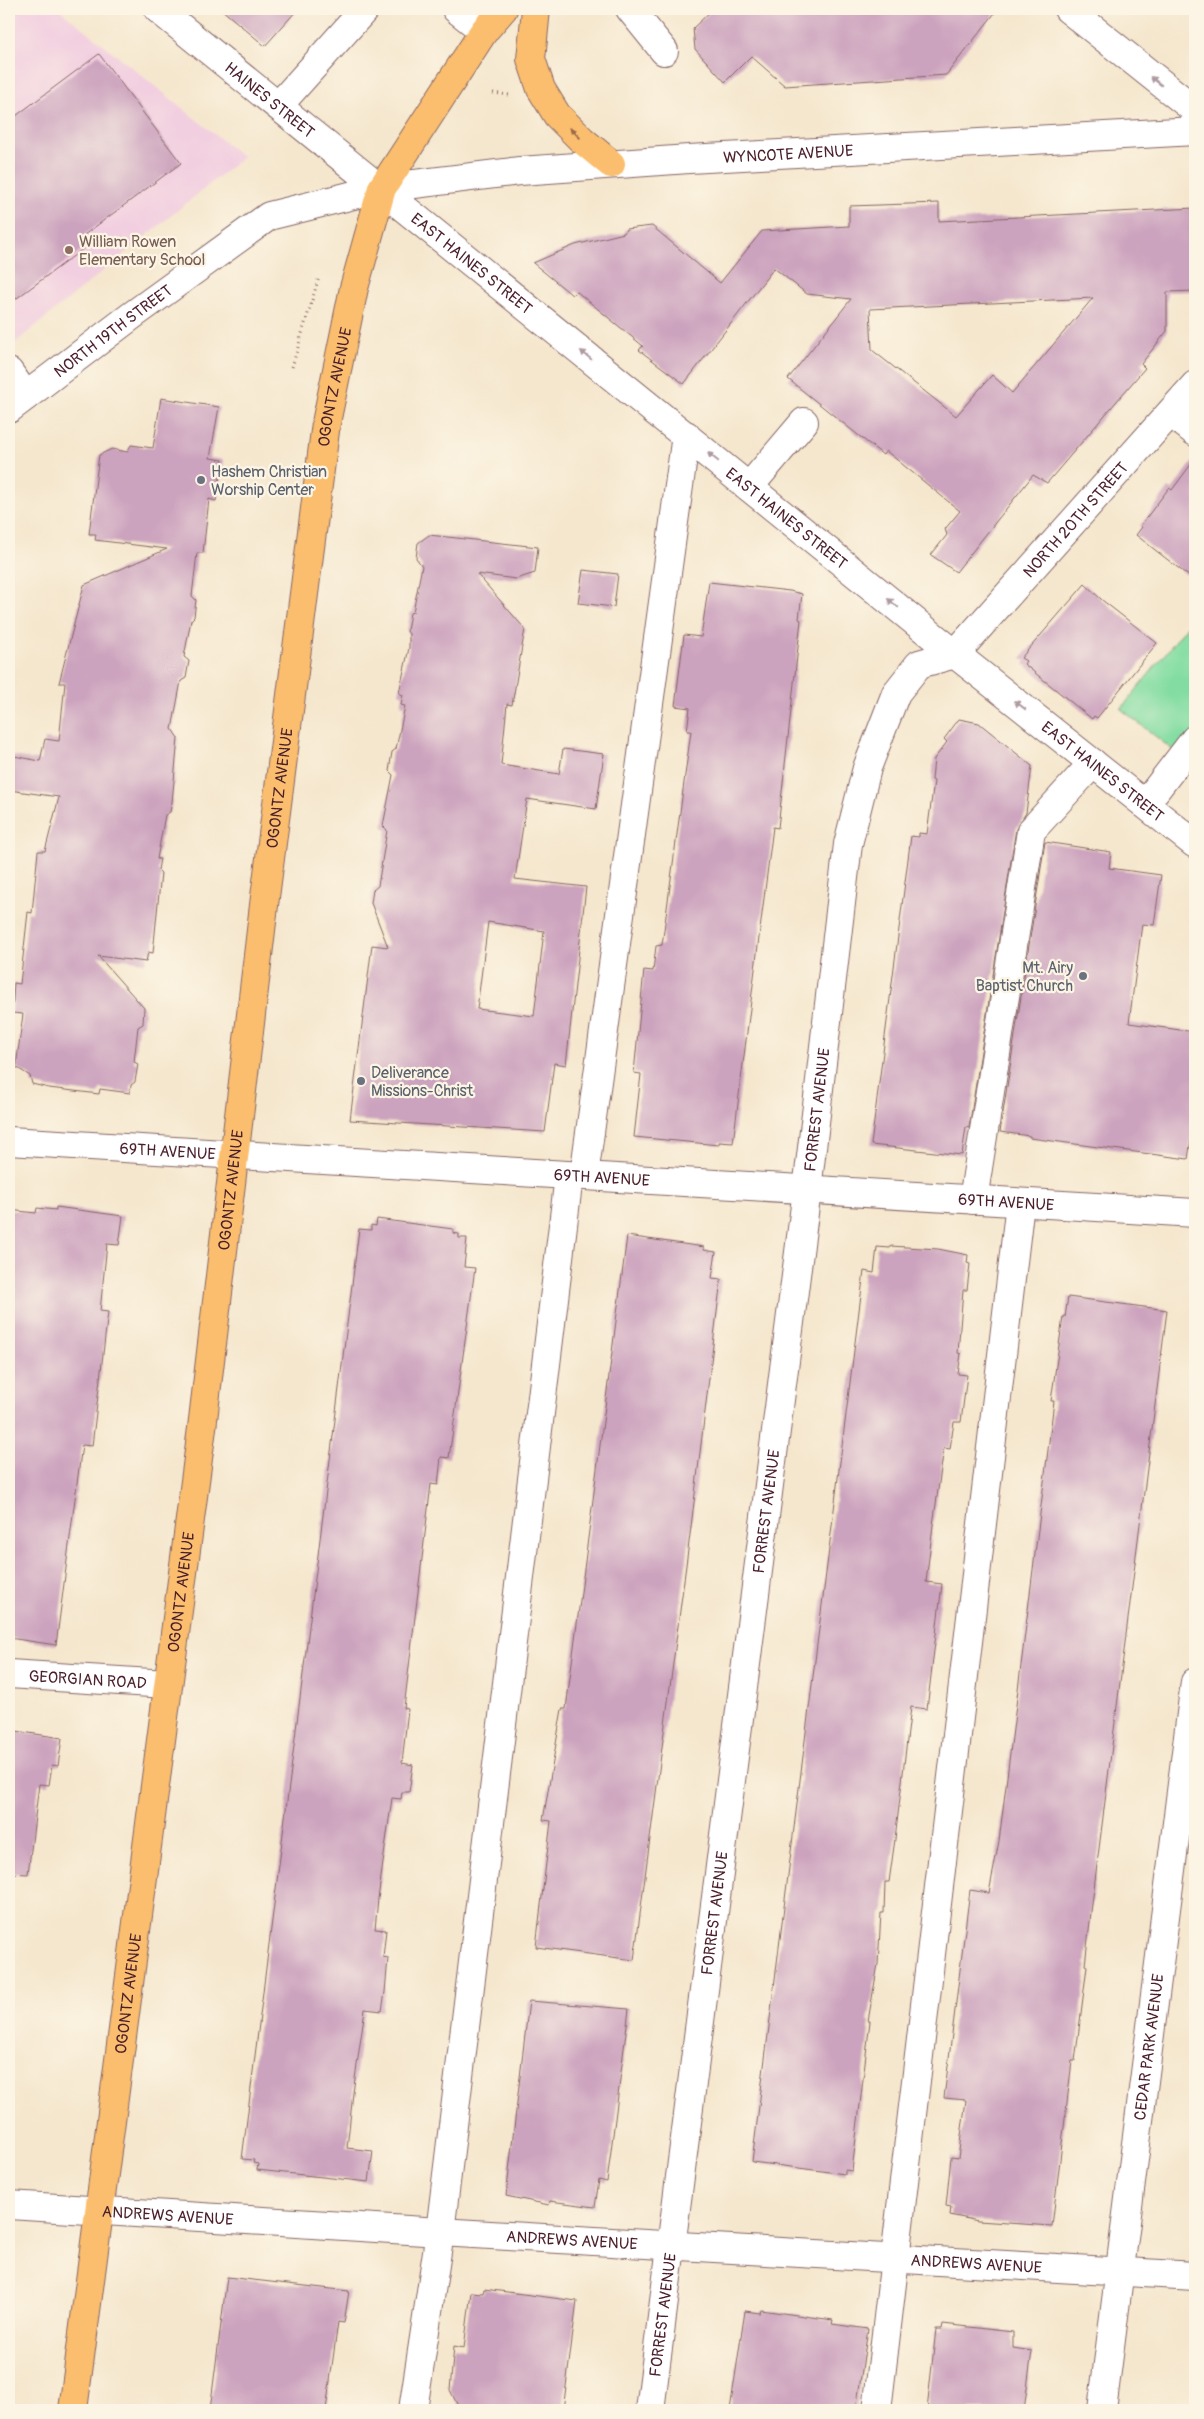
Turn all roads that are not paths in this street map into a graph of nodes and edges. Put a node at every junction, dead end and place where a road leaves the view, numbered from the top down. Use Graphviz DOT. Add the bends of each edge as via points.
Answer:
graph roads {
  1 [pos="158,9"];
  2 [pos="365,9"];
  3 [pos="456,9"];
  4 [pos="503,9"];
  5 [pos="536,9"];
  6 [pos="630,9"];
  7 [pos="1068,9"];
  8 [pos="484,31"];
  9 [pos="664,51"];
  10 [pos="279,105"];
  11 [pos="1195,110"];
  12 [pos="1195,131"];
  13 [pos="612,164"];
  14 [pos="382,188"];
  15 [pos="9,372"];
  16 [pos="1195,385"];
  17 [pos="17,402"];
  18 [pos="1171,413"];
  19 [pos="804,422"];
  20 [pos="1195,432"];
  21 [pos="686,435"];
  22 [pos="750,486"];
  23 [pos="955,654"];
  24 [pos="1195,739"];
  25 [pos="1093,763"];
  26 [pos="1145,804"];
  27 [pos="1195,844"];
  28 [pos="9,1141"];
  29 [pos="236,1154"];
  30 [pos="577,1176"];
  31 [pos="807,1190"];
  32 [pos="973,1200"];
  33 [pos="1020,1203"];
  34 [pos="1195,1213"];
  35 [pos="9,1674"];
  36 [pos="1195,1682"];
  37 [pos="167,1684"];
  38 [pos="9,2205"];
  39 [pos="99,2210"];
  40 [pos="440,2232"];
  41 [pos="670,2245"];
  42 [pos="896,2259"];
  43 [pos="1120,2271"];
  44 [pos="1195,2276"];
  45 [pos="73,2410"];
  46 [pos="413,2410"];
  47 [pos="650,2410"];
  48 [pos="877,2410"];
  49 [pos="1102,2410"];
  1 -- 10 [label="street, HAINES STREET"];
  2 -- 10 [label="street"];
  3 -- 8 [label="street"];
  4 -- 8 [label="main road, OGONTZ AVENUE"];
  13 -- 5 [label="main road, one-way" via="557,115 541,89 530,59"];
  6 -- 9 [label="street"];
  11 -- 7 [label="street, one-way"];
  8 -- 14 [label="main road, OGONTZ AVENUE"];
  10 -- 14 [label="street, HAINES STREET"];
  12 -- 13 [label="street, WYNCOTE AVENUE"];
  13 -- 14 [label="street, WYNCOTE AVENUE" via="520,171"];
  14 -- 17 [label="street, NORTH 19TH STREET" via="269,216"];
  21 -- 14 [label="street, EAST HAINES STREET, one-way"];
  14 -- 29 [label="main road, OGONTZ AVENUE" via="354,288 325,431 266,885"];
  15 -- 17 [label="street"];
  16 -- 18 [label="street, NORTH 20TH STREET"];
  18 -- 20 [label="street"];
  18 -- 23 [label="street, NORTH 20TH STREET"];
  19 -- 22 [label="street"];
  22 -- 21 [label="street, EAST HAINES STREET, one-way"];
  21 -- 30 [label="street"];
  23 -- 22 [label="street, EAST HAINES STREET, one-way"];
  25 -- 23 [label="street, EAST HAINES STREET, one-way"];
  23 -- 31 [label="street, FORREST AVENUE" via="919,664 896,693 867,768 848,844"];
  24 -- 26 [label="street"];
  25 -- 26 [label="street, EAST HAINES STREET"];
  25 -- 32 [label="street" via="1031,831"];
  26 -- 27 [label="street, EAST HAINES STREET"];
  28 -- 29 [label="street, 69TH AVENUE"];
  29 -- 30 [label="street, 69TH AVENUE"];
  29 -- 37 [label="main road, OGONTZ AVENUE"];
  30 -- 31 [label="street, 69TH AVENUE"];
  30 -- 40 [label="street"];
  31 -- 32 [label="street, 69TH AVENUE"];
  31 -- 41 [label="street, FORREST AVENUE"];
  32 -- 33 [label="street, 69TH AVENUE"];
  33 -- 34 [label="street, 69TH AVENUE"];
  33 -- 42 [label="street"];
  35 -- 37 [label="street, GEORGIAN ROAD"];
  36 -- 43 [label="street, CEDAR PARK AVENUE"];
  37 -- 39 [label="main road, OGONTZ AVENUE"];
  38 -- 39 [label="street, ANDREWS AVENUE"];
  39 -- 40 [label="street, ANDREWS AVENUE"];
  39 -- 45 [label="main road, OGONTZ AVENUE"];
  40 -- 41 [label="street, ANDREWS AVENUE"];
  40 -- 46 [label="street"];
  41 -- 42 [label="street, ANDREWS AVENUE"];
  41 -- 47 [label="street, FORREST AVENUE"];
  42 -- 43 [label="street, ANDREWS AVENUE"];
  42 -- 48 [label="street"];
  43 -- 44 [label="street, ANDREWS AVENUE"];
  43 -- 49 [label="street, CEDAR PARK AVENUE"];
}
